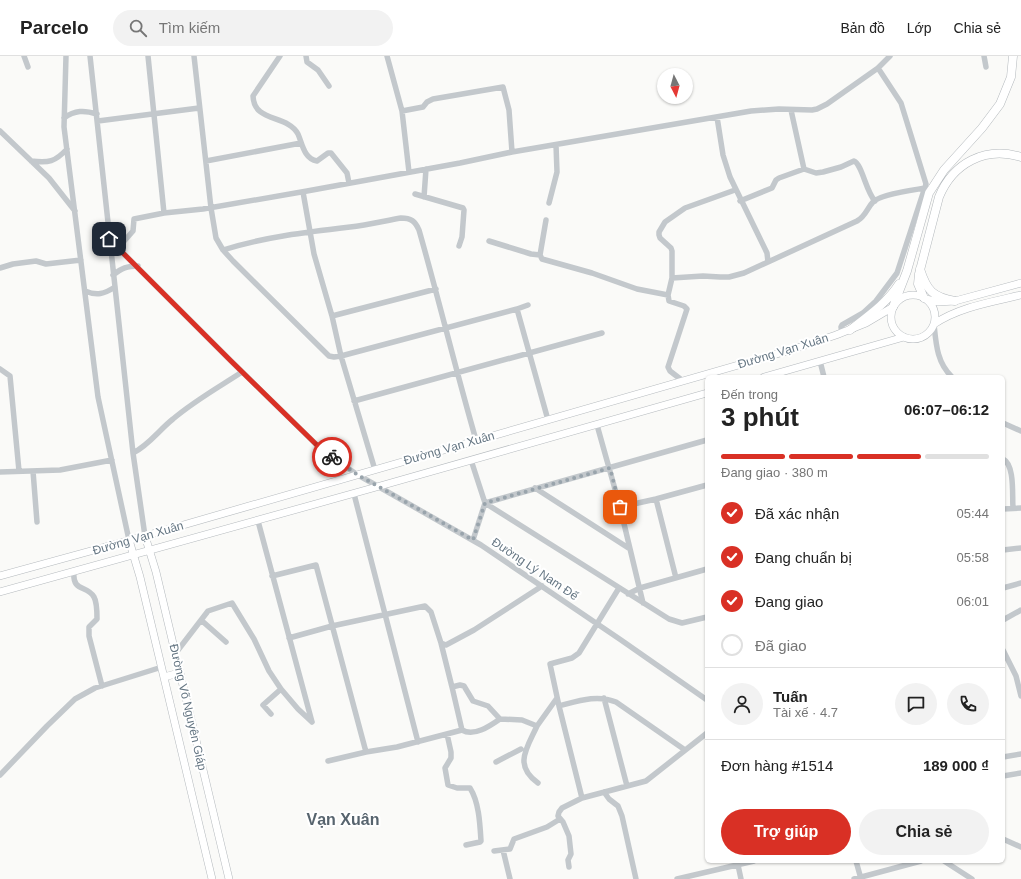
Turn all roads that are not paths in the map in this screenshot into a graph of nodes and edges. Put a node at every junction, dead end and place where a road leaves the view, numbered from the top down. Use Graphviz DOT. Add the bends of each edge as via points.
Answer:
graph roads {
  1 [pos="24,56"];
  2 [pos="66,56"];
  3 [pos="90,56"];
  4 [pos="148,56"];
  5 [pos="194,56"];
  6 [pos="280,56"];
  7 [pos="306,56"];
  8 [pos="386,56"];
  9 [pos="890,56"];
  10 [pos="984,56"];
  11 [pos="1013,56"];
  12 [pos="28,67"];
  13 [pos="986,67"];
  14 [pos="878,68"];
  15 [pos="329,86"];
  16 [pos="199,108"];
  17 [pos="792,110"];
  18 [pos="402,111"];
  19 [pos="97,114"];
  20 [pos="154,114"];
  21 [pos="716,117"];
  22 [pos="64,118"];
  23 [pos="98,121"];
  24 [pos="0,131"];
  25 [pos="301,143"];
  26 [pos="556,145"];
  27 [pos="67,148"];
  28 [pos="512,152"];
  29 [pos="1021,157"];
  30 [pos="31,161"];
  31 [pos="206,161"];
  32 [pos="804,169"];
  33 [pos="426,170"];
  34 [pos="409,172"];
  35 [pos="350,183"];
  36 [pos="925,188"];
  37 [pos="735,190"];
  38 [pos="303,192"];
  39 [pos="416,194"];
  40 [pos="424,197"];
  41 [pos="875,200"];
  42 [pos="740,201"];
  43 [pos="549,203"];
  44 [pos="211,208"];
  45 [pos="75,211"];
  46 [pos="164,213"];
  47 [pos="546,220"];
  48 [pos="309,232"];
  49 [pos="109,239"];
  50 [pos="489,241"];
  51 [pos="459,246"];
  52 [pos="118,248"];
  53 [pos="223,250"];
  54 [pos="540,255"];
  55 [pos="81,260"];
  56 [pos="768,262"];
  57 [pos="138,266"];
  58 [pos="0,268"];
  59 [pos="920,268"];
  60 [pos="908,271"];
  61 [pos="113,275"];
  62 [pos="672,278"];
  63 [pos="1021,283"];
  64 [pos="115,287"];
  65 [pos="436,289"];
  66 [pos="85,291"];
  67 [pos="668,295"];
  68 [pos="1021,295"];
  69 [pos="924,298"];
  70 [pos="955,301"];
  71 [pos="528,305"];
  72 [pos="893,307"];
  73 [pos="517,309"];
  74 [pos="332,316"];
  75 [pos="934,324"];
  76 [pos="446,327"];
  77 [pos="850,330"];
  78 [pos="602,333"];
  79 [pos="842,333"];
  80 [pos="904,337"];
  81 [pos="529,353"];
  82 [pos="341,356"];
  83 [pos="820,361"];
  84 [pos="0,369"];
  85 [pos="242,372"];
  86 [pos="457,374"];
  87 [pos="771,375"];
  88 [pos="824,375"];
  89 [pos="950,375"];
  90 [pos="683,381"];
  91 [pos="705,394"];
  92 [pos="354,401"];
  93 [pos="548,420"];
  94 [pos="1005,424"];
  95 [pos="597,425"];
  96 [pos="1021,431"];
  97 [pos="476,440"];
  98 [pos="705,441"];
  99 [pos="133,453"];
  100 [pos="112,460"];
  101 [pos="471,460"];
  102 [pos="1005,460"];
  103 [pos="610,468"];
  104 [pos="375,470"];
  105 [pos="19,471"];
  106 [pos="33,471"];
  107 [pos="0,472"];
  108 [pos="358,475"];
  109 [pos="705,485"];
  110 [pos="380,486"];
  111 [pos="535,488"];
  112 [pos="354,494"];
  113 [pos="656,499"];
  114 [pos="485,503"];
  115 [pos="620,507"];
  116 [pos="1013,508"];
  117 [pos="1021,508"];
  118 [pos="1005,509"];
  119 [pos="258,521"];
  120 [pos="37,522"];
  121 [pos="145,536"];
  122 [pos="129,540"];
  123 [pos="473,540"];
  124 [pos="1021,548"];
  125 [pos="630,550"];
  126 [pos="1005,550"];
  127 [pos="150,551"];
  128 [pos="134,555"];
  129 [pos="705,571"];
  130 [pos="74,572"];
  131 [pos="0,576"];
  132 [pos="272,576"];
  133 [pos="676,578"];
  134 [pos="1021,583"];
  135 [pos="542,586"];
  136 [pos="1005,587"];
  137 [pos="619,588"];
  138 [pos="640,588"];
  139 [pos="0,592"];
  140 [pos="628,594"];
  141 [pos="643,603"];
  142 [pos="1021,610"];
  143 [pos="385,615"];
  144 [pos="705,617"];
  145 [pos="1005,619"];
  146 [pos="201,620"];
  147 [pos="597,623"];
  148 [pos="332,626"];
  149 [pos="289,638"];
  150 [pos="226,642"];
  151 [pos="441,642"];
  152 [pos="175,654"];
  153 [pos="1005,654"];
  154 [pos="162,666"];
  155 [pos="179,673"];
  156 [pos="164,677"];
  157 [pos="102,686"];
  158 [pos="452,688"];
  159 [pos="281,689"];
  160 [pos="1021,696"];
  161 [pos="557,698"];
  162 [pos="604,698"];
  163 [pos="705,699"];
  164 [pos="559,706"];
  165 [pos="271,714"];
  166 [pos="500,718"];
  167 [pos="537,726"];
  168 [pos="462,730"];
  169 [pos="447,734"];
  170 [pos="705,735"];
  171 [pos="418,742"];
  172 [pos="524,748"];
  173 [pos="685,750"];
  174 [pos="366,752"];
  175 [pos="1021,754"];
  176 [pos="1005,757"];
  177 [pos="328,761"];
  178 [pos="496,762"];
  179 [pos="1021,773"];
  180 [pos="0,775"];
  181 [pos="1005,776"];
  182 [pos="538,783"];
  183 [pos="627,786"];
  184 [pos="604,792"];
  185 [pos="582,798"];
  186 [pos="560,819"];
  187 [pos="1005,840"];
  188 [pos="466,845"];
  189 [pos="1021,847"];
  190 [pos="503,850"];
  191 [pos="494,851"];
  192 [pos="746,863"];
  193 [pos="856,863"];
  194 [pos="914,863"];
  195 [pos="947,863"];
  196 [pos="738,865"];
  197 [pos="570,867"];
  198 [pos="858,878"];
  199 [pos="212,879"];
  200 [pos="229,879"];
  201 [pos="510,879"];
  202 [pos="636,879"];
  203 [pos="677,879"];
  204 [pos="741,879"];
  205 [pos="972,879"];
  1 -- 12 [label="street"];
  2 -- 22 [label="street"];
  3 -- 19 [label="street"];
  4 -- 20 [label="street"];
  5 -- 16 [label="street"];
  6 -- 25 [label="street" via="252,96 253,103 260,112 291,126"];
  7 -- 15 [label="street" via="307,62 318,70"];
  8 -- 18 [label="street"];
  9 -- 14 [label="street"];
  10 -- 13 [label="street"];
  11 -- 60 [label="highway" via="1011,77 1000,104 944,170 929,193"];
  14 -- 17 [label="street" via="817,109"];
  14 -- 36 [label="street" via="902,107 926,184"];
  16 -- 20 [label="street"];
  16 -- 31 [label="street"];
  17 -- 21 [label="street" via="750,111"];
  17 -- 32 [label="street"];
  18 -- 28 [label="street" via="418,109 433,100 503,87 509,110"];
  18 -- 34 [label="street"];
  19 -- 22 [label="street" via="82,110"];
  19 -- 23 [label="street"];
  20 -- 23 [label="street"];
  20 -- 46 [label="street"];
  21 -- 26 [label="street"];
  21 -- 37 [label="street"];
  22 -- 27 [label="street"];
  23 -- 49 [label="street"];
  24 -- 30 [label="street"];
  25 -- 31 [label="street"];
  25 -- 35 [label="street" via="314,160 331,152 347,173"];
  26 -- 28 [label="street"];
  26 -- 43 [label="street" via="557,172"];
  27 -- 30 [label="street" via="54,160"];
  27 -- 45 [label="street"];
  28 -- 33 [label="street"];
  29 -- 59 [label="highway" via="1001,153 978,157 952,175 939,197"];
  30 -- 45 [label="street" via="49,178"];
  31 -- 44 [label="street"];
  32 -- 41 [label="street" via="816,173 856,161"];
  32 -- 42 [label="street" via="779,178 772,188"];
  33 -- 34 [label="street"];
  33 -- 40 [label="street"];
  34 -- 35 [label="street"];
  35 -- 38 [label="street"];
  36 -- 41 [label="street"];
  36 -- 79 [label="street" via="897,273 876,301 840,327"];
  37 -- 42 [label="street"];
  37 -- 62 [label="street" via="685,208 665,222 659,235 672,251"];
  38 -- 44 [label="street"];
  38 -- 48 [label="street"];
  39 -- 40 [label="street"];
  40 -- 51 [label="street" via="463,208 462,237"];
  41 -- 56 [label="street" via="865,216 857,221"];
  42 -- 56 [label="street" via="767,253"];
  44 -- 46 [label="street"];
  44 -- 53 [label="street" via="216,238"];
  45 -- 55 [label="street"];
  46 -- 52 [label="street" via="134,219 133,231"];
  47 -- 54 [label="street"];
  48 -- 53 [label="street"];
  48 -- 65 [label="street" via="408,218 416,223 419,230"];
  48 -- 74 [label="street"];
  49 -- 52 [label="street, Đường Lý Nam Đế"];
  49 -- 61 [label="street"];
  50 -- 54 [label="street"];
  52 -- 57 [label="street, Đường Lý Nam Đế"];
  53 -- 82 [label="street" via="329,356"];
  54 -- 67 [label="street" via="544,260 592,272 637,289"];
  55 -- 58 [label="street" via="46,264 36,261"];
  55 -- 66 [label="street"];
  56 -- 62 [label="street" via="744,273 729,276"];
  57 -- 61 [label="street" via="128,266"];
  57 -- 85 [label="street, Đường Lý Nam Đế"];
  59 -- 69 [label="highway" via="918,284"];
  59 -- 70 [label="highway" via="924,281 934,294"];
  60 -- 72 [label="highway"];
  60 -- 77 [label="highway" via="884,302"];
  61 -- 64 [label="street"];
  62 -- 67 [label="street"];
  63 -- 70 [label="main road"];
  64 -- 66 [label="street" via="96,295"];
  64 -- 99 [label="street"];
  65 -- 74 [label="street"];
  65 -- 76 [label="street"];
  66 -- 100 [label="street" via="98,397"];
  67 -- 90 [label="street" via="668,301 687,309 668,367"];
  68 -- 75 [label="main road" via="961,311"];
  69 -- 70 [label="main road" via="938,302"];
  69 -- 72 [label="main road" via="910,295 903,297"];
  69 -- 75 [label="main road" via="934,310"];
  71 -- 73 [label="street"];
  72 -- 77 [label="main road, Đường Vạn Xuân" via="866,324"];
  72 -- 80 [label="main road" via="893,328 897,334"];
  73 -- 76 [label="street"];
  73 -- 81 [label="street"];
  74 -- 82 [label="street"];
  75 -- 80 [label="main road" via="925,336 910,340"];
  75 -- 89 [label="street" via="936,347 940,360"];
  76 -- 82 [label="street"];
  76 -- 86 [label="street"];
  77 -- 79 [label="main road, Đường Vạn Xuân"];
  78 -- 81 [label="street"];
  79 -- 90 [label="main road, Đường Vạn Xuân"];
  80 -- 83 [label="main road, Đường Vạn Xuân"];
  81 -- 86 [label="street"];
  81 -- 93 [label="street"];
  82 -- 92 [label="street"];
  83 -- 87 [label="main road, Đường Vạn Xuân"];
  83 -- 88 [label="street"];
  84 -- 105 [label="street" via="10,376"];
  85 -- 99 [label="street" via="181,412"];
  85 -- 108 [label="street, Đường Lý Nam Đế" via="325,453"];
  86 -- 92 [label="street"];
  86 -- 97 [label="street"];
  90 -- 93 [label="main road, Đường Vạn Xuân"];
  91 -- 95 [label="main road, Đường Vạn Xuân"];
  92 -- 104 [label="street"];
  93 -- 97 [label="main road, Đường Vạn Xuân"];
  94 -- 96 [label="street"];
  95 -- 101 [label="main road, Đường Vạn Xuân"];
  95 -- 103 [label="street"];
  97 -- 104 [label="main road, Đường Vạn Xuân"];
  98 -- 103 [label="street"];
  99 -- 121 [label="street"];
  100 -- 106 [label="street" via="65,470"];
  100 -- 122 [label="street"];
  101 -- 110 [label="main road, Đường Vạn Xuân"];
  101 -- 114 [label="street"];
  102 -- 116 [label="street" via="1011,468"];
  103 -- 111 [label="street"];
  103 -- 115 [label="street"];
  104 -- 108 [label="main road, Đường Vạn Xuân"];
  105 -- 106 [label="street"];
  105 -- 107 [label="street"];
  106 -- 120 [label="street"];
  108 -- 110 [label="street, Đường Lý Nam Đế"];
  108 -- 121 [label="main road, Đường Vạn Xuân"];
  109 -- 113 [label="street"];
  110 -- 112 [label="main road, Đường Vạn Xuân"];
  110 -- 123 [label="street, Đường Lý Nam Đế"];
  111 -- 114 [label="street"];
  111 -- 125 [label="street"];
  112 -- 119 [label="main road, Đường Vạn Xuân"];
  112 -- 143 [label="street"];
  113 -- 115 [label="street"];
  113 -- 133 [label="street"];
  114 -- 123 [label="street"];
  114 -- 137 [label="street"];
  115 -- 125 [label="street"];
  116 -- 117 [label="street"];
  116 -- 118 [label="street"];
  119 -- 127 [label="main road, Đường Vạn Xuân"];
  119 -- 132 [label="street"];
  121 -- 122 [label="main road, Đường Vạn Xuân"];
  121 -- 127 [label="main road, Đường Võ Nguyên Giáp"];
  122 -- 128 [label="main road, Đường Võ Nguyên Giáp"];
  122 -- 131 [label="main road, Đường Vạn Xuân"];
  123 -- 135 [label="street, Đường Lý Nam Đế"];
  124 -- 126 [label="street"];
  125 -- 138 [label="street"];
  127 -- 128 [label="main road, Đường Vạn Xuân"];
  127 -- 152 [label="main road, Đường Võ Nguyên Giáp"];
  128 -- 130 [label="main road, Đường Vạn Xuân"];
  128 -- 154 [label="main road, Đường Võ Nguyên Giáp"];
  129 -- 133 [label="street"];
  130 -- 139 [label="main road, Đường Vạn Xuân"];
  130 -- 157 [label="street" via="76,585 91,593 95,600 97,618 89,627 89,636"];
  132 -- 148 [label="street" via="316,565"];
  132 -- 149 [label="street"];
  133 -- 138 [label="street"];
  134 -- 136 [label="street"];
  135 -- 147 [label="street, Đường Lý Nam Đế"];
  135 -- 151 [label="street" via="474,630 446,645"];
  137 -- 140 [label="street"];
  137 -- 147 [label="street"];
  138 -- 140 [label="street"];
  138 -- 141 [label="street"];
  140 -- 141 [label="street"];
  141 -- 144 [label="street" via="669,620 682,623"];
  142 -- 145 [label="street"];
  143 -- 148 [label="street"];
  143 -- 151 [label="street" via="421,606 427,607"];
  143 -- 171 [label="street"];
  146 -- 150 [label="street"];
  146 -- 152 [label="street"];
  146 -- 159 [label="street" via="208,611 232,603"];
  147 -- 161 [label="street" via="576,656 550,664"];
  147 -- 163 [label="street, Đường Lý Nam Đế"];
  148 -- 149 [label="street"];
  148 -- 174 [label="street"];
  149 -- 159 [label="street" via="312,722"];
  151 -- 158 [label="street"];
  152 -- 155 [label="main road, Đường Võ Nguyên Giáp"];
  153 -- 160 [label="street" via="1016,676"];
  154 -- 156 [label="main road, Đường Võ Nguyên Giáp"];
  154 -- 157 [label="street"];
  155 -- 156 [label="main road"];
  155 -- 200 [label="main road, Đường Võ Nguyên Giáp"];
  156 -- 199 [label="main road, Đường Võ Nguyên Giáp"];
  157 -- 180 [label="street" via="75,700"];
  158 -- 166 [label="street" via="463,685 473,701 488,706"];
  158 -- 168 [label="street"];
  159 -- 165 [label="street" via="263,705"];
  161 -- 164 [label="street"];
  161 -- 167 [label="street"];
  162 -- 164 [label="street" via="592,698"];
  162 -- 173 [label="street" via="616,702"];
  162 -- 183 [label="street"];
  164 -- 185 [label="street"];
  166 -- 167 [label="street" via="522,720"];
  166 -- 168 [label="street" via="472,733"];
  167 -- 172 [label="street"];
  168 -- 169 [label="street"];
  169 -- 171 [label="street"];
  169 -- 188 [label="street" via="451,752 451,758 445,768 448,785 470,788 479,818 481,841"];
  170 -- 173 [label="street"];
  171 -- 174 [label="street"];
  172 -- 178 [label="street"];
  172 -- 182 [label="street" via="524,765 528,775"];
  173 -- 183 [label="street" via="646,781"];
  174 -- 177 [label="street"];
  175 -- 176 [label="street"];
  179 -- 181 [label="street"];
  183 -- 184 [label="street"];
  184 -- 185 [label="street"];
  184 -- 202 [label="street" via="611,802 618,806 622,816"];
  185 -- 186 [label="street" via="562,808 558,814"];
  186 -- 190 [label="street" via="547,827 514,839 510,849"];
  186 -- 197 [label="street" via="569,836"];
  187 -- 189 [label="street"];
  190 -- 191 [label="street"];
  190 -- 201 [label="street"];
  192 -- 196 [label="street"];
  193 -- 198 [label="street"];
  194 -- 198 [label="street"];
  195 -- 205 [label="street"];
  196 -- 203 [label="street"];
  196 -- 204 [label="street"];
}
